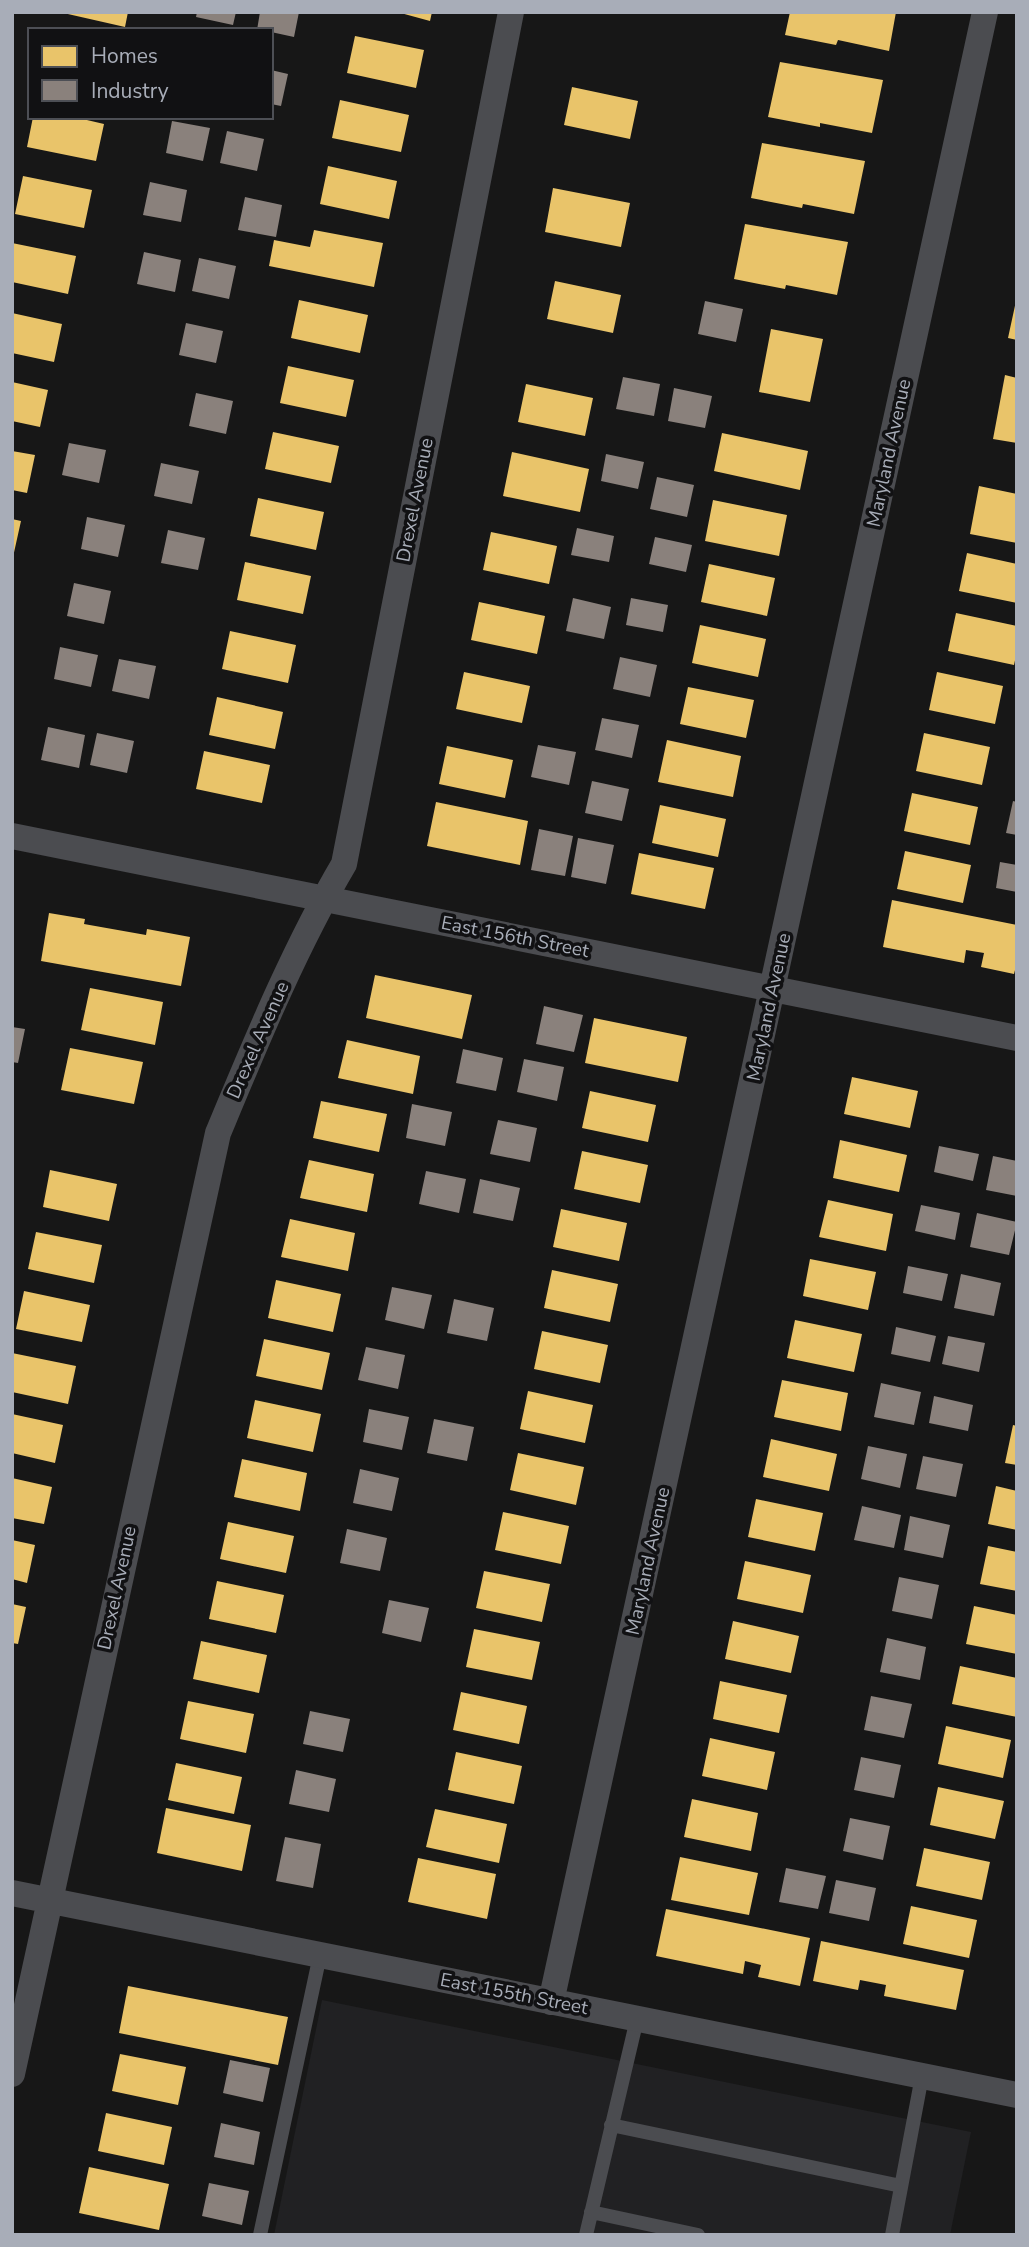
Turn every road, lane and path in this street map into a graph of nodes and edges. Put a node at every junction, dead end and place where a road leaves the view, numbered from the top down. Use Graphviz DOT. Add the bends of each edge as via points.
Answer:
graph roads {
  1 [pos="511,12"];
  2 [pos="985,12"];
  3 [pos="12,836"];
  4 [pos="324,898"];
  5 [pos="773,989"];
  6 [pos="1017,1038"];
  7 [pos="12,1893"];
  8 [pos="48,1900"];
  9 [pos="320,1955"];
  10 [pos="551,2002"];
  11 [pos="637,2019"];
  12 [pos="12,2074"];
  13 [pos="922,2076"];
  14 [pos="1017,2095"];
  15 [pos="611,2125"];
  16 [pos="901,2186"];
  17 [pos="591,2212"];
  18 [pos="260,2235"];
  19 [pos="586,2235"];
  20 [pos="698,2235"];
  21 [pos="892,2235"];
  1 -- 4 [label="street, Drexel Avenue" via="344,864"];
  2 -- 5 [label="street, Maryland Avenue"];
  3 -- 4 [label="street, East 156th Street"];
  4 -- 5 [label="street, East 156th Street"];
  4 -- 8 [label="street, Drexel Avenue" via="218,1133"];
  5 -- 6 [label="street, East 156th Street"];
  5 -- 10 [label="street, Maryland Avenue"];
  7 -- 8 [label="street, East 155th Street"];
  8 -- 9 [label="street, East 155th Street"];
  8 -- 12 [label="street, Drexel Avenue"];
  9 -- 10 [label="street, East 155th Street"];
  9 -- 18 [label="lane"];
  10 -- 11 [label="street, East 155th Street"];
  11 -- 13 [label="street, East 155th Street"];
  11 -- 15 [label="lane"];
  13 -- 14 [label="street, East 155th Street"];
  13 -- 16 [label="lane"];
  15 -- 16 [label="lane"];
  15 -- 17 [label="lane"];
  16 -- 21 [label="lane"];
  17 -- 19 [label="lane"];
  17 -- 20 [label="lane"];
}
